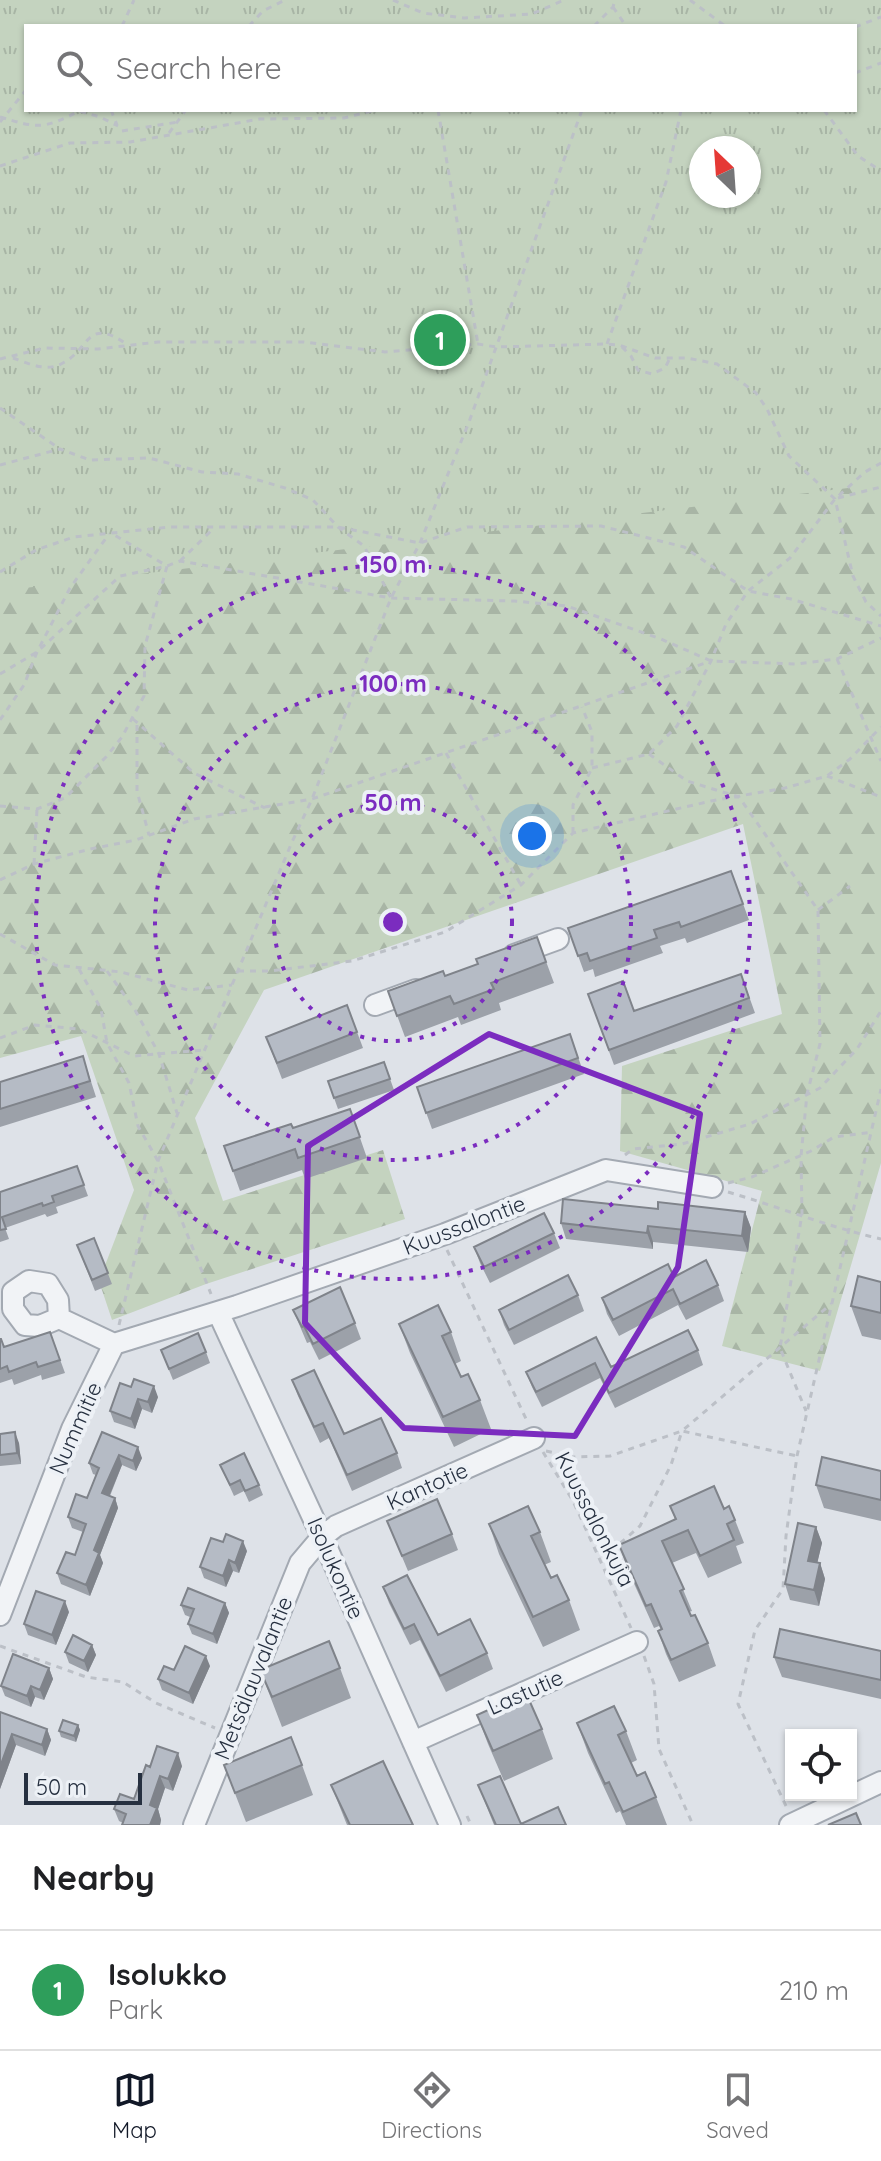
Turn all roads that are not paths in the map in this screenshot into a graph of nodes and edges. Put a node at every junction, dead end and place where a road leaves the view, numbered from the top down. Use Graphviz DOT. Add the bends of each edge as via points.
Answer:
graph roads {
  1 [pos="558,939"];
  2 [pos="502,959"];
  3 [pos="431,984"];
  4 [pos="375,1005"];
  5 [pos="712,1187"];
  6 [pos="218,1312"];
  7 [pos="59,1318"];
  8 [pos="114,1344"];
  9 [pos="538,1444"];
  10 [pos="322,1537"];
  11 [pos="0,1615"];
  12 [pos="637,1642"];
  13 [pos="413,1742"];
  14 [pos="881,1782"];
  15 [pos="790,1819"];
  16 [pos="194,1825"];
  17 [pos="450,1825"];
  1 -- 2 [label="street"];
  3 -- 4 [label="street"];
  5 -- 6 [label="street, Kuussalontie" via="606,1170 440,1236"];
  6 -- 8 [label="street"];
  6 -- 10 [label="street, Isolukontie"];
  7 -- 8 [label="street"];
  8 -- 11 [label="street, Nummitie" via="72,1429"];
  9 -- 10 [label="street, Kantotie" via="336,1526"];
  10 -- 13 [label="street, Isolukontie"];
  10 -- 16 [label="street, Metsälauvalantie" via="300,1563"];
  12 -- 13 [label="street, Lastutie"];
  13 -- 17 [label="street, Isolukontie"];
  14 -- 15 [label="street"];
}
